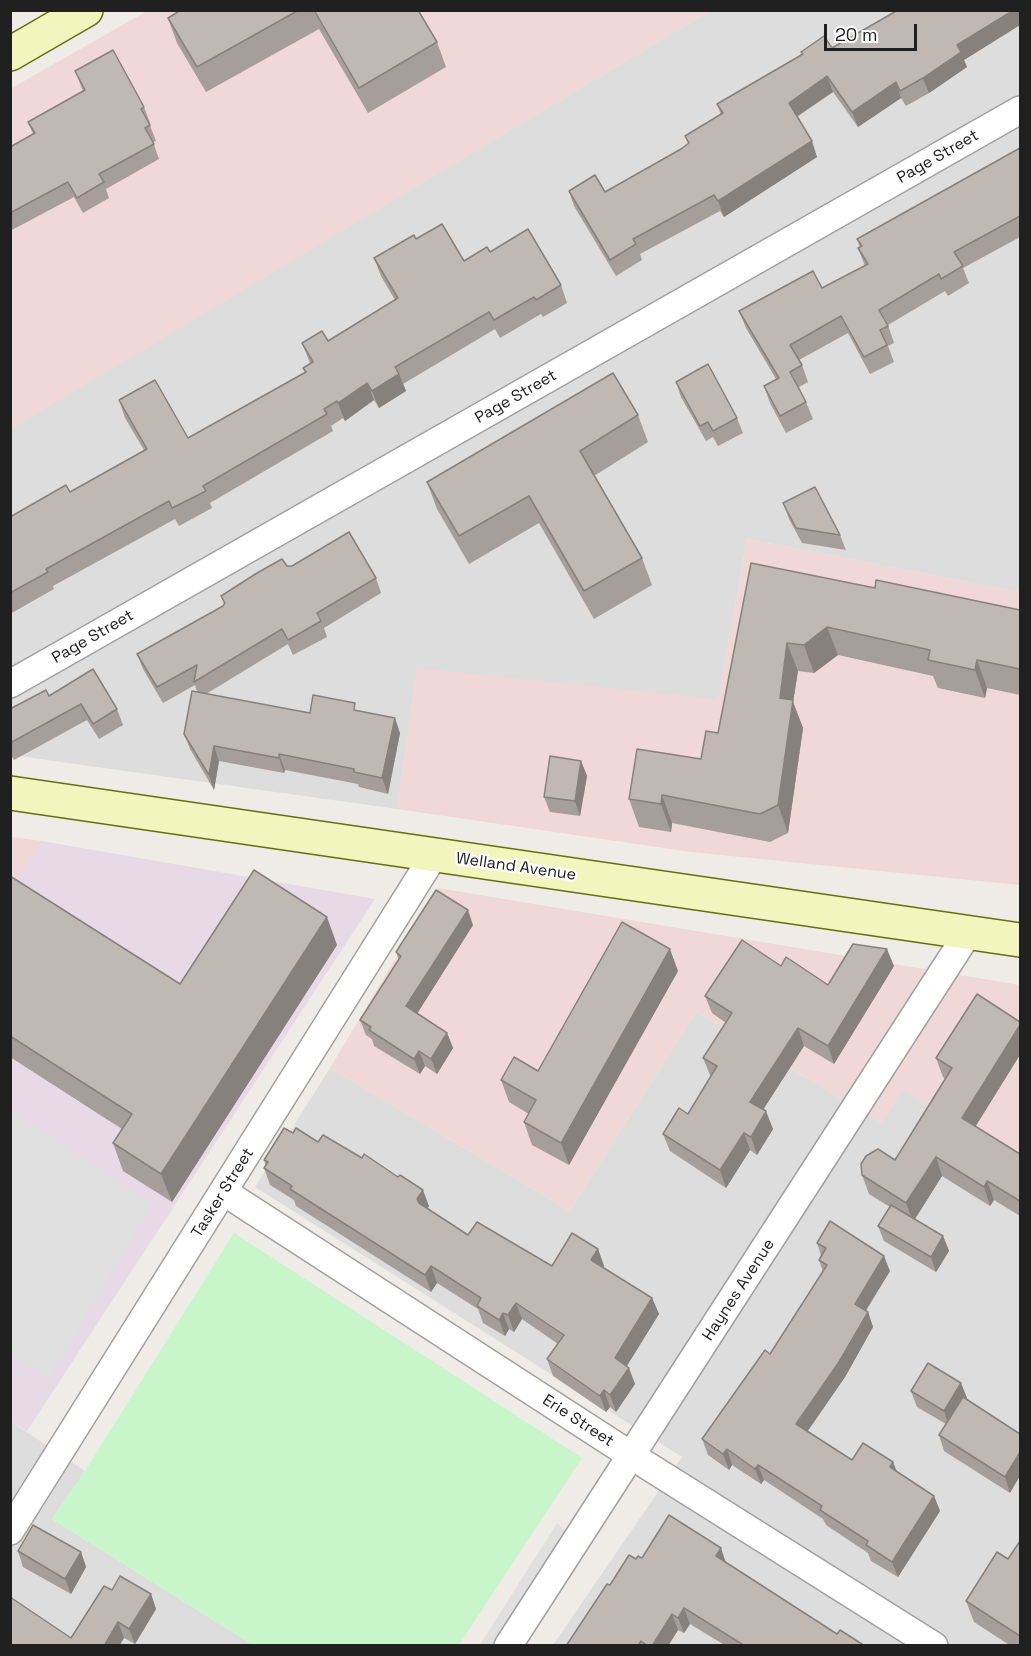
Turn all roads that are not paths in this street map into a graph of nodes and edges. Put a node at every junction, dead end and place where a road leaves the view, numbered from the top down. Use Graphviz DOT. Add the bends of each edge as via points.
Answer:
graph roads {
  1 [pos="86,10"];
  2 [pos="10,54"];
  3 [pos="1020,110"];
  4 [pos="10,684"];
  5 [pos="10,793"];
  6 [pos="434,855"];
  7 [pos="968,933"];
  8 [pos="1020,940"];
  9 [pos="224,1192"];
  10 [pos="632,1456"];
  11 [pos="10,1531"];
  12 [pos="508,1646"];
  13 [pos="934,1646"];
  1 -- 2 [label="main road"];
  3 -- 4 [label="street, Page Street"];
  5 -- 6 [label="main road, Welland Avenue"];
  6 -- 7 [label="main road, Welland Avenue"];
  6 -- 9 [label="street, Tasker Street"];
  7 -- 8 [label="main road, Welland Avenue"];
  7 -- 10 [label="street, Haynes Avenue"];
  9 -- 10 [label="street, Erie Street"];
  9 -- 11 [label="street, Tasker Street"];
  10 -- 12 [label="street, Haynes Avenue"];
  10 -- 13 [label="street, Erie Street"];
}
